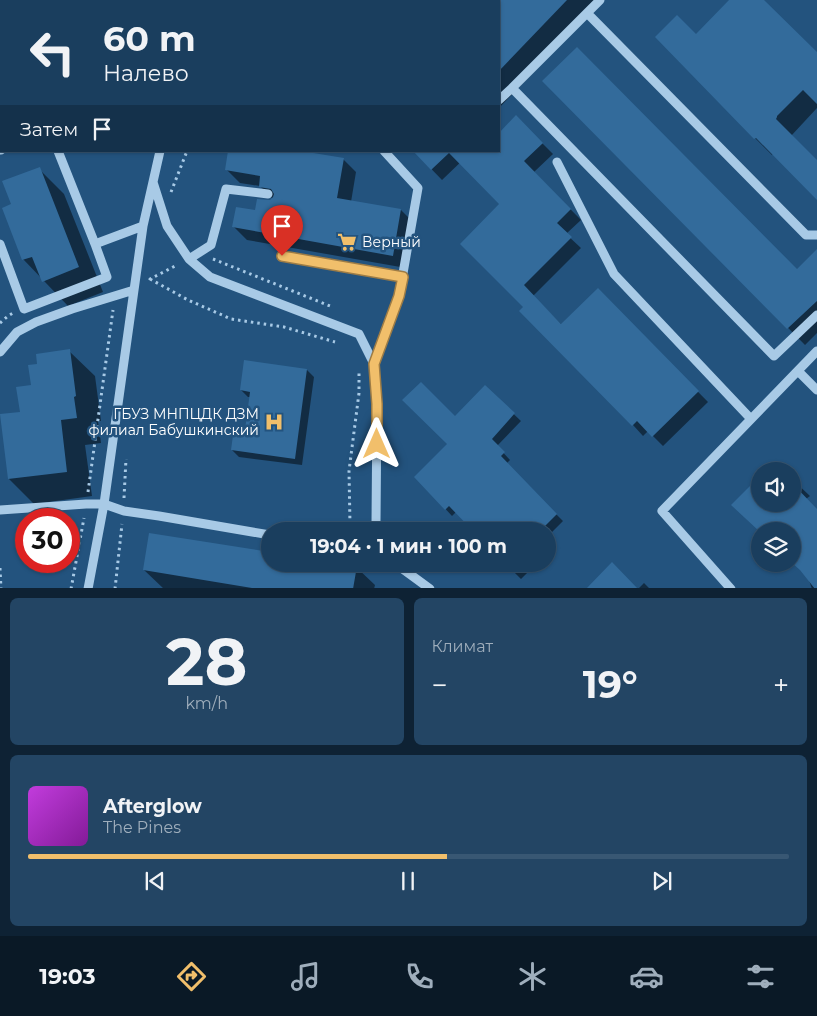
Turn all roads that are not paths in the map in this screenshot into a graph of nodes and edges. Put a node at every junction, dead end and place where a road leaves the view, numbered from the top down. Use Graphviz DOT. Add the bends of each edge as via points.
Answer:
graph roads {
  1 [pos="600,0"];
  2 [pos="587,13"];
  3 [pos="512,88"];
  4 [pos="500,99"];
  5 [pos="58,152"];
  6 [pos="160,152"];
  7 [pos="385,152"];
  8 [pos="557,162"];
  9 [pos="153,182"];
  10 [pos="268,194"];
  11 [pos="143,226"];
  12 [pos="817,234"];
  13 [pos="0,244"];
  14 [pos="95,244"];
  15 [pos="282,256"];
  16 [pos="189,259"];
  17 [pos="403,277"];
  18 [pos="134,290"];
  19 [pos="817,315"];
  20 [pos="817,351"];
  21 [pos="0,352"];
  22 [pos="374,364"];
  23 [pos="798,371"];
  24 [pos="817,390"];
  25 [pos="751,419"];
  26 [pos="104,504"];
  27 [pos="0,510"];
  28 [pos="376,522"];
  29 [pos="261,533"];
  30 [pos="406,572"];
  31 [pos="88,588"];
  32 [pos="430,588"];
  33 [pos="731,588"];
  1 -- 2 [label="street"];
  2 -- 3 [label="street"];
  2 -- 12 [label="street" via="806,235"];
  3 -- 4 [label="street"];
  3 -- 19 [label="street" via="774,356"];
  5 -- 14 [label="street"];
  6 -- 9 [label="street"];
  7 -- 17 [label="street" via="418,188"];
  8 -- 25 [label="street" via="614,274"];
  9 -- 11 [label="street"];
  9 -- 16 [label="street" via="167,226"];
  10 -- 16 [label="street" via="226,189 211,245"];
  11 -- 14 [label="street"];
  11 -- 18 [label="street"];
  13 -- 14 [label="street" via="24,309 107,277"];
  15 -- 17 [label="street"];
  16 -- 22 [label="street" via="210,277 359,334"];
  17 -- 22 [label="street"];
  18 -- 21 [label="street" via="36,322 17,332"];
  18 -- 26 [label="street"];
  20 -- 23 [label="street"];
  22 -- 28 [label="street"];
  23 -- 24 [label="street"];
  23 -- 25 [label="street"];
  25 -- 33 [label="street" via="662,512"];
  26 -- 27 [label="street"];
  26 -- 29 [label="street" via="124,511"];
  26 -- 31 [label="street"];
  30 -- 32 [label="street"];
}
